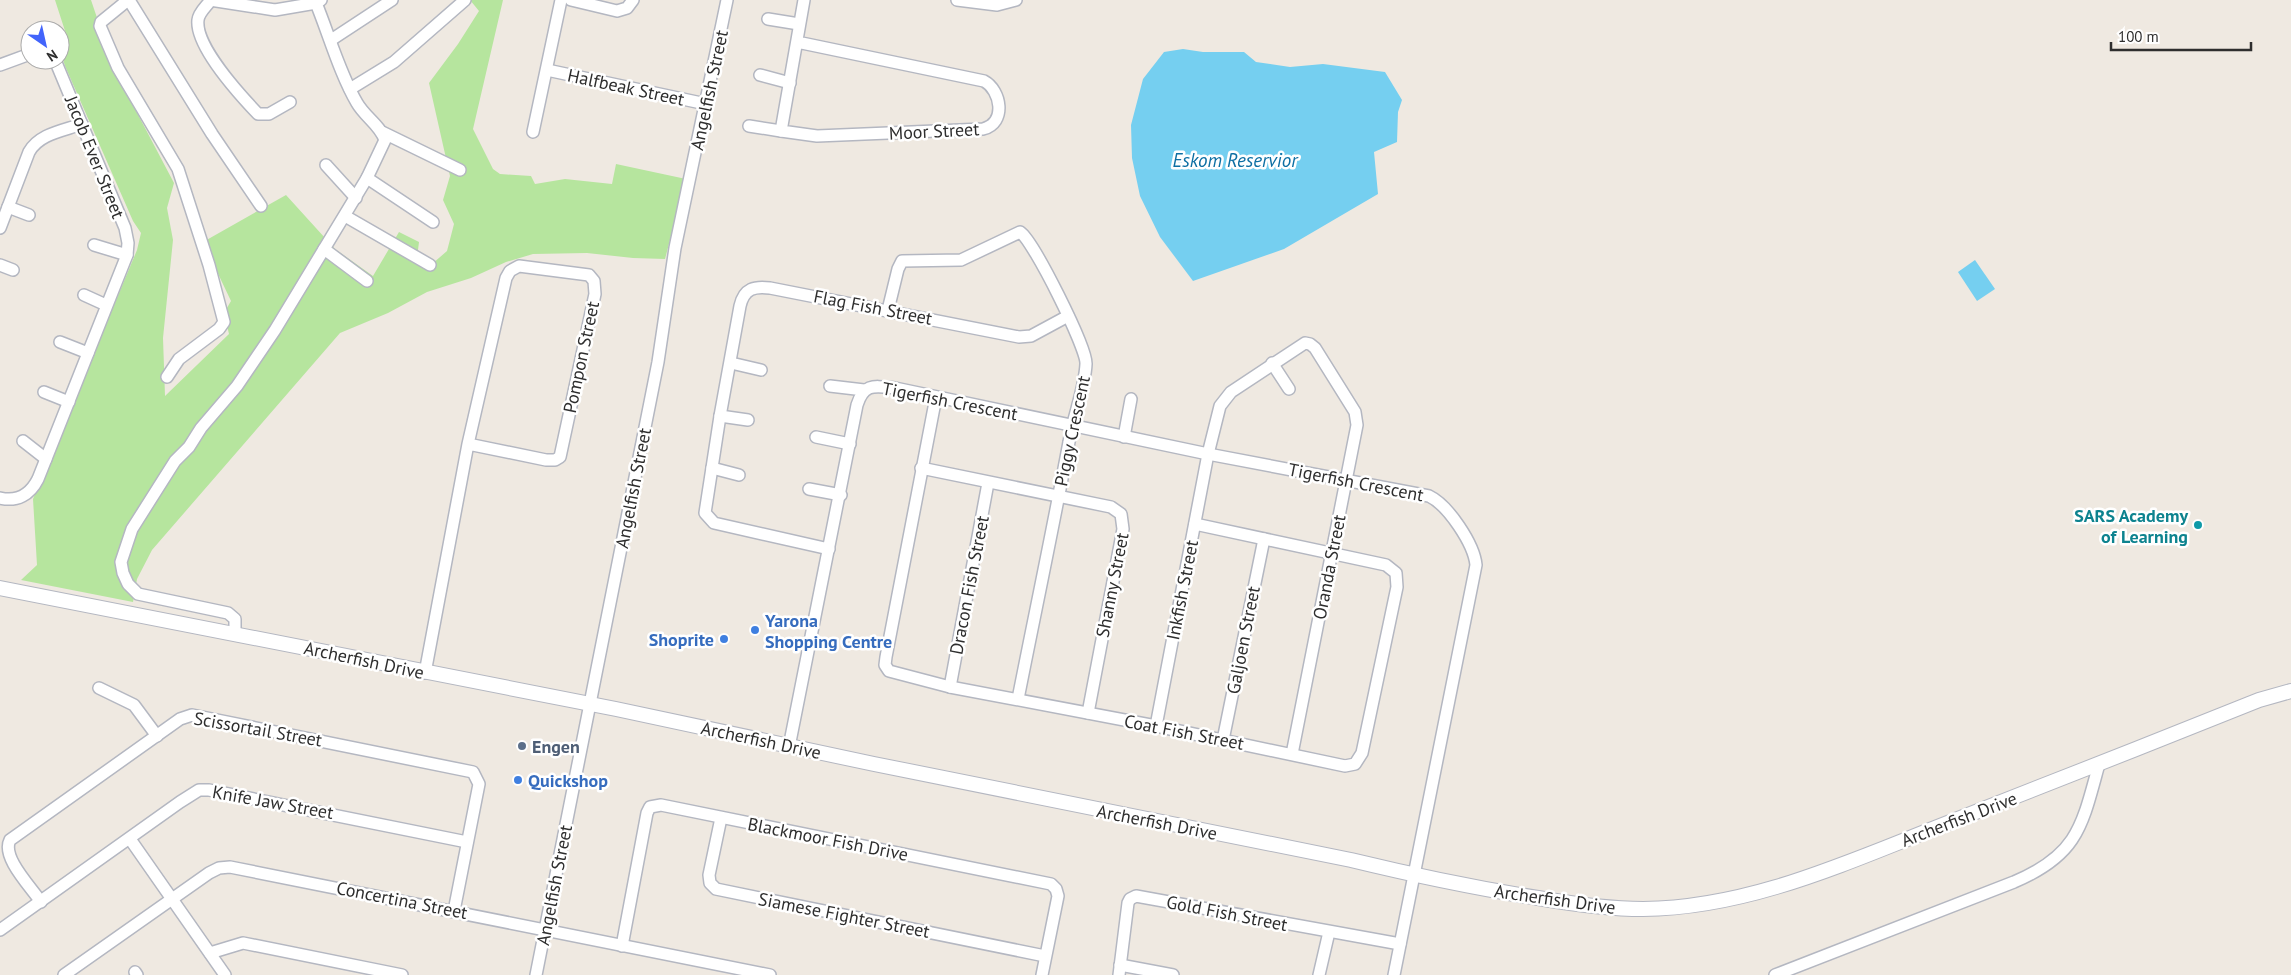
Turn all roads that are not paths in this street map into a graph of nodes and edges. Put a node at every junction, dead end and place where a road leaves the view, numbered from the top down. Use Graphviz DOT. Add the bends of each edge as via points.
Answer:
graph roads {
  1 [pos="128,0"];
  2 [pos="210,0"];
  3 [pos="392,0"];
  4 [pos="465,0"];
  5 [pos="561,0"];
  6 [pos="571,0"];
  7 [pos="633,0"];
  8 [pos="728,0"];
  9 [pos="804,0"];
  10 [pos="958,0"];
  11 [pos="1016,0"];
  12 [pos="319,2"];
  13 [pos="768,19"];
  14 [pos="800,24"];
  15 [pos="331,40"];
  16 [pos="797,42"];
  17 [pos="20,58"];
  18 [pos="0,65"];
  19 [pos="59,70"];
  20 [pos="547,70"];
  21 [pos="760,74"];
  22 [pos="790,82"];
  23 [pos="350,89"];
  24 [pos="290,102"];
  25 [pos="706,104"];
  26 [pos="82,124"];
  27 [pos="749,126"];
  28 [pos="781,131"];
  29 [pos="382,132"];
  30 [pos="533,132"];
  31 [pos="326,165"];
  32 [pos="460,170"];
  33 [pos="367,178"];
  34 [pos="356,198"];
  35 [pos="261,206"];
  36 [pos="8,207"];
  37 [pos="29,216"];
  38 [pos="345,216"];
  39 [pos="432,222"];
  40 [pos="0,228"];
  41 [pos="94,245"];
  42 [pos="324,249"];
  43 [pos="127,255"];
  44 [pos="0,265"];
  45 [pos="430,265"];
  46 [pos="13,270"];
  47 [pos="367,281"];
  48 [pos="84,295"];
  49 [pos="106,305"];
  50 [pos="888,310"];
  51 [pos="1068,316"];
  52 [pos="60,342"];
  53 [pos="88,353"];
  54 [pos="731,363"];
  55 [pos="1272,363"];
  56 [pos="761,370"];
  57 [pos="167,377"];
  58 [pos="830,386"];
  59 [pos="1289,389"];
  60 [pos="864,390"];
  61 [pos="44,392"];
  62 [pos="936,397"];
  63 [pos="1131,399"];
  64 [pos="69,402"];
  65 [pos="720,416"];
  66 [pos="748,420"];
  67 [pos="1072,426"];
  68 [pos="1124,436"];
  69 [pos="816,437"];
  70 [pos="23,440"];
  71 [pos="468,444"];
  72 [pos="850,444"];
  73 [pos="1208,454"];
  74 [pos="46,459"];
  75 [pos="712,468"];
  76 [pos="921,468"];
  77 [pos="740,475"];
  78 [pos="1346,480"];
  79 [pos="988,483"];
  80 [pos="809,489"];
  81 [pos="841,495"];
  82 [pos="0,498"];
  83 [pos="1058,498"];
  84 [pos="1195,524"];
  85 [pos="1264,539"];
  86 [pos="829,549"];
  87 [pos="1332,553"];
  88 [pos="0,588"];
  89 [pos="235,633"];
  90 [pos="425,673"];
  91 [pos="950,687"];
  92 [pos="100,688"];
  93 [pos="2291,691"];
  94 [pos="1018,698"];
  95 [pos="589,705"];
  96 [pos="1088,713"];
  97 [pos="1156,726"];
  98 [pos="157,736"];
  99 [pos="1223,740"];
  100 [pos="789,747"];
  101 [pos="1292,754"];
  102 [pos="2099,764"];
  103 [pos="721,818"];
  104 [pos="130,839"];
  105 [pos="467,842"];
  106 [pos="1414,875"];
  107 [pos="172,900"];
  108 [pos="41,902"];
  109 [pos="454,911"];
  110 [pos="545,928"];
  111 [pos="0,930"];
  112 [pos="1329,932"];
  113 [pos="1400,944"];
  114 [pos="622,946"];
  115 [pos="210,953"];
  116 [pos="1045,956"];
  117 [pos="1120,970"];
  118 [pos="64,975"];
  119 [pos="225,975"];
  120 [pos="402,975"];
  121 [pos="536,975"];
  122 [pos="770,975"];
  123 [pos="1042,975"];
  124 [pos="1173,975"];
  125 [pos="1319,975"];
  126 [pos="1394,975"];
  127 [pos="1775,975"];
  1 -- 35 [label="street"];
  1 -- 57 [label="street" via="100,26 118,68 178,169 224,322 179,359"];
  2 -- 12 [label="street" via="275,10"];
  2 -- 24 [label="street" via="199,14 198,30 202,42 231,85 258,114 268,114"];
  3 -- 15 [label="street"];
  4 -- 23 [label="street" via="394,62"];
  5 -- 20 [label="street, Halfbeak Street"];
  6 -- 7 [label="street" via="617,11 627,8"];
  8 -- 25 [label="street, Angelfish Street"];
  9 -- 14 [label="street"];
  10 -- 11 [label="street" via="997,5"];
  12 -- 15 [label="street"];
  13 -- 14 [label="street"];
  14 -- 16 [label="street"];
  15 -- 23 [label="street"];
  16 -- 22 [label="street"];
  16 -- 28 [label="street, Moor Street" via="984,81 994,90 999,114 994,124 983,129 817,136"];
  17 -- 18 [label="street"];
  19 -- 26 [label="street, Jacob Ever Street"];
  20 -- 25 [label="street, Halfbeak Street"];
  20 -- 30 [label="street, Halfbeak Street"];
  21 -- 22 [label="street"];
  22 -- 28 [label="street"];
  23 -- 29 [label="street" via="358,105"];
  25 -- 95 [label="street, Angelfish Street" via="675,248 658,362"];
  26 -- 36 [label="street" via="34,144"];
  26 -- 43 [label="street, Jacob Ever Street" via="125,228"];
  27 -- 28 [label="street, Moor Street"];
  29 -- 32 [label="street"];
  29 -- 33 [label="street" via="385,140"];
  31 -- 34 [label="street"];
  33 -- 34 [label="street"];
  33 -- 39 [label="street"];
  34 -- 38 [label="street"];
  36 -- 37 [label="street"];
  36 -- 40 [label="street"];
  38 -- 42 [label="street"];
  38 -- 45 [label="street"];
  41 -- 43 [label="street"];
  42 -- 47 [label="street"];
  42 -- 89 [label="street" via="237,386 161,482 132,529 121,562 122,574 138,594 228,613 235,619"];
  43 -- 49 [label="street, Jacob Ever Street"];
  44 -- 46 [label="street"];
  48 -- 49 [label="street"];
  49 -- 53 [label="street, Jacob Ever Street"];
  50 -- 51 [label="street, Flag Fish Street" via="1019,337 1031,336"];
  50 -- 51 [label="street, Piggy Crescent" via="902,261 961,260 1020,232"];
  50 -- 54 [label="street, Flag Fish Street" via="752,287 741,301"];
  51 -- 67 [label="street, Piggy Crescent" via="1086,363"];
  52 -- 53 [label="street"];
  53 -- 64 [label="street, Jacob Ever Street"];
  54 -- 56 [label="street"];
  54 -- 65 [label="street, Flag Fish Street"];
  55 -- 59 [label="street"];
  55 -- 73 [label="street, Oranda Street" via="1225,398"];
  55 -- 78 [label="street, Oranda Street" via="1305,343 1320,356 1356,416"];
  58 -- 60 [label="street, Tigerfish Crescent"];
  60 -- 62 [label="street, Tigerfish Crescent" via="884,387"];
  60 -- 72 [label="street, Tigerfish Crescent" via="857,406"];
  61 -- 64 [label="street"];
  62 -- 67 [label="street, Tigerfish Crescent"];
  62 -- 76 [label="street, Coat Fish Street"];
  63 -- 68 [label="street"];
  64 -- 74 [label="street, Jacob Ever Street"];
  65 -- 66 [label="street"];
  65 -- 75 [label="street, Flag Fish Street"];
  67 -- 68 [label="street, Tigerfish Crescent"];
  67 -- 83 [label="street, Piggy Crescent"];
  68 -- 73 [label="street, Tigerfish Crescent"];
  69 -- 72 [label="street"];
  70 -- 74 [label="street"];
  71 -- 71 [label="street, Pompon Street" via="507,274 519,266 589,275 594,281 595,294 560,457 546,460"];
  71 -- 90 [label="street, Pompon Street"];
  72 -- 81 [label="street, Tigerfish Crescent"];
  73 -- 78 [label="street, Tigerfish Crescent"];
  73 -- 84 [label="street, Inkfish Street"];
  74 -- 82 [label="street, Jacob Ever Street" via="27,494 12,500"];
  75 -- 77 [label="street"];
  75 -- 86 [label="street, Flag Fish Street" via="705,506 706,516 711,520"];
  76 -- 79 [label="street, Shanny Street"];
  76 -- 91 [label="street, Coat Fish Street" via="885,665 892,673"];
  78 -- 87 [label="street, Oranda Street"];
  78 -- 106 [label="street, Tigerfish Crescent" via="1434,498 1449,513 1475,559"];
  79 -- 83 [label="street, Shanny Street"];
  79 -- 91 [label="street, Dracon Fish Street"];
  80 -- 81 [label="street"];
  81 -- 86 [label="street, Tigerfish Crescent"];
  83 -- 94 [label="street, Piggy Crescent"];
  83 -- 96 [label="street, Shanny Street" via="1112,507 1123,519"];
  84 -- 85 [label="street, Coat Fish Street"];
  84 -- 97 [label="street, Inkfish Street"];
  85 -- 87 [label="street, Coat Fish Street"];
  85 -- 99 [label="street, Galjoen Street"];
  86 -- 100 [label="street, Tigerfish Crescent"];
  87 -- 101 [label="street, Oranda Street"];
  87 -- 101 [label="street, Coat Fish Street" via="1390,566 1398,576 1397,587 1359,760 1347,766"];
  88 -- 89 [label="street, Archerfish Drive"];
  89 -- 90 [label="street, Archerfish Drive"];
  90 -- 95 [label="street, Archerfish Drive"];
  91 -- 94 [label="street, Coat Fish Street"];
  92 -- 98 [label="street" via="137,707"];
  93 -- 102 [label="street, Archerfish Drive" via="2259,700"];
  94 -- 96 [label="street, Coat Fish Street"];
  95 -- 100 [label="street, Archerfish Drive"];
  95 -- 110 [label="street, Angelfish Street"];
  96 -- 97 [label="street, Coat Fish Street"];
  97 -- 99 [label="street, Coat Fish Street"];
  98 -- 105 [label="street, Scissortail Street" via="180,719 192,715 470,770 477,775 479,784"];
  98 -- 108 [label="street, Scissortail Street" via="10,840 7,848 9,858"];
  99 -- 101 [label="street, Coat Fish Street"];
  100 -- 106 [label="street, Archerfish Drive"];
  102 -- 106 [label="street, Archerfish Drive" via="1810,876 1768,890 1707,903 1649,909 1600,907"];
  102 -- 127 [label="street" via="2079,829 2066,849 2045,868"];
  103 -- 114 [label="street, Blackmoor Fish Drive" via="663,805 649,809"];
  103 -- 116 [label="street, Siamese Fighter Street" via="709,875 710,883 716,888"];
  103 -- 116 [label="street, Blackmoor Fish Drive" via="1051,884 1058,896"];
  104 -- 105 [label="street, Knife Jaw Street" via="180,802 206,789"];
  104 -- 107 [label="street"];
  104 -- 108 [label="street, Knife Jaw Street"];
  105 -- 109 [label="street, Scissortail Street"];
  106 -- 113 [label="street, Tigerfish Crescent"];
  107 -- 109 [label="street, Concertina Street" via="209,873 230,866"];
  107 -- 115 [label="street"];
  107 -- 118 [label="street, Concertina Street"];
  108 -- 111 [label="street, Knife Jaw Street"];
  109 -- 110 [label="street, Concertina Street"];
  110 -- 114 [label="street, Concertina Street"];
  110 -- 121 [label="street, Angelfish Street"];
  112 -- 113 [label="street, Gold Fish Street"];
  112 -- 117 [label="street, Gold Fish Street" via="1136,896 1128,903"];
  112 -- 125 [label="street"];
  113 -- 126 [label="street, Tigerfish Crescent"];
  114 -- 122 [label="street, Concertina Street"];
  115 -- 119 [label="street"];
  115 -- 120 [label="street" via="243,943"];
  116 -- 123 [label="street, Blackmoor Fish Drive"];
  117 -- 124 [label="street"];
}
